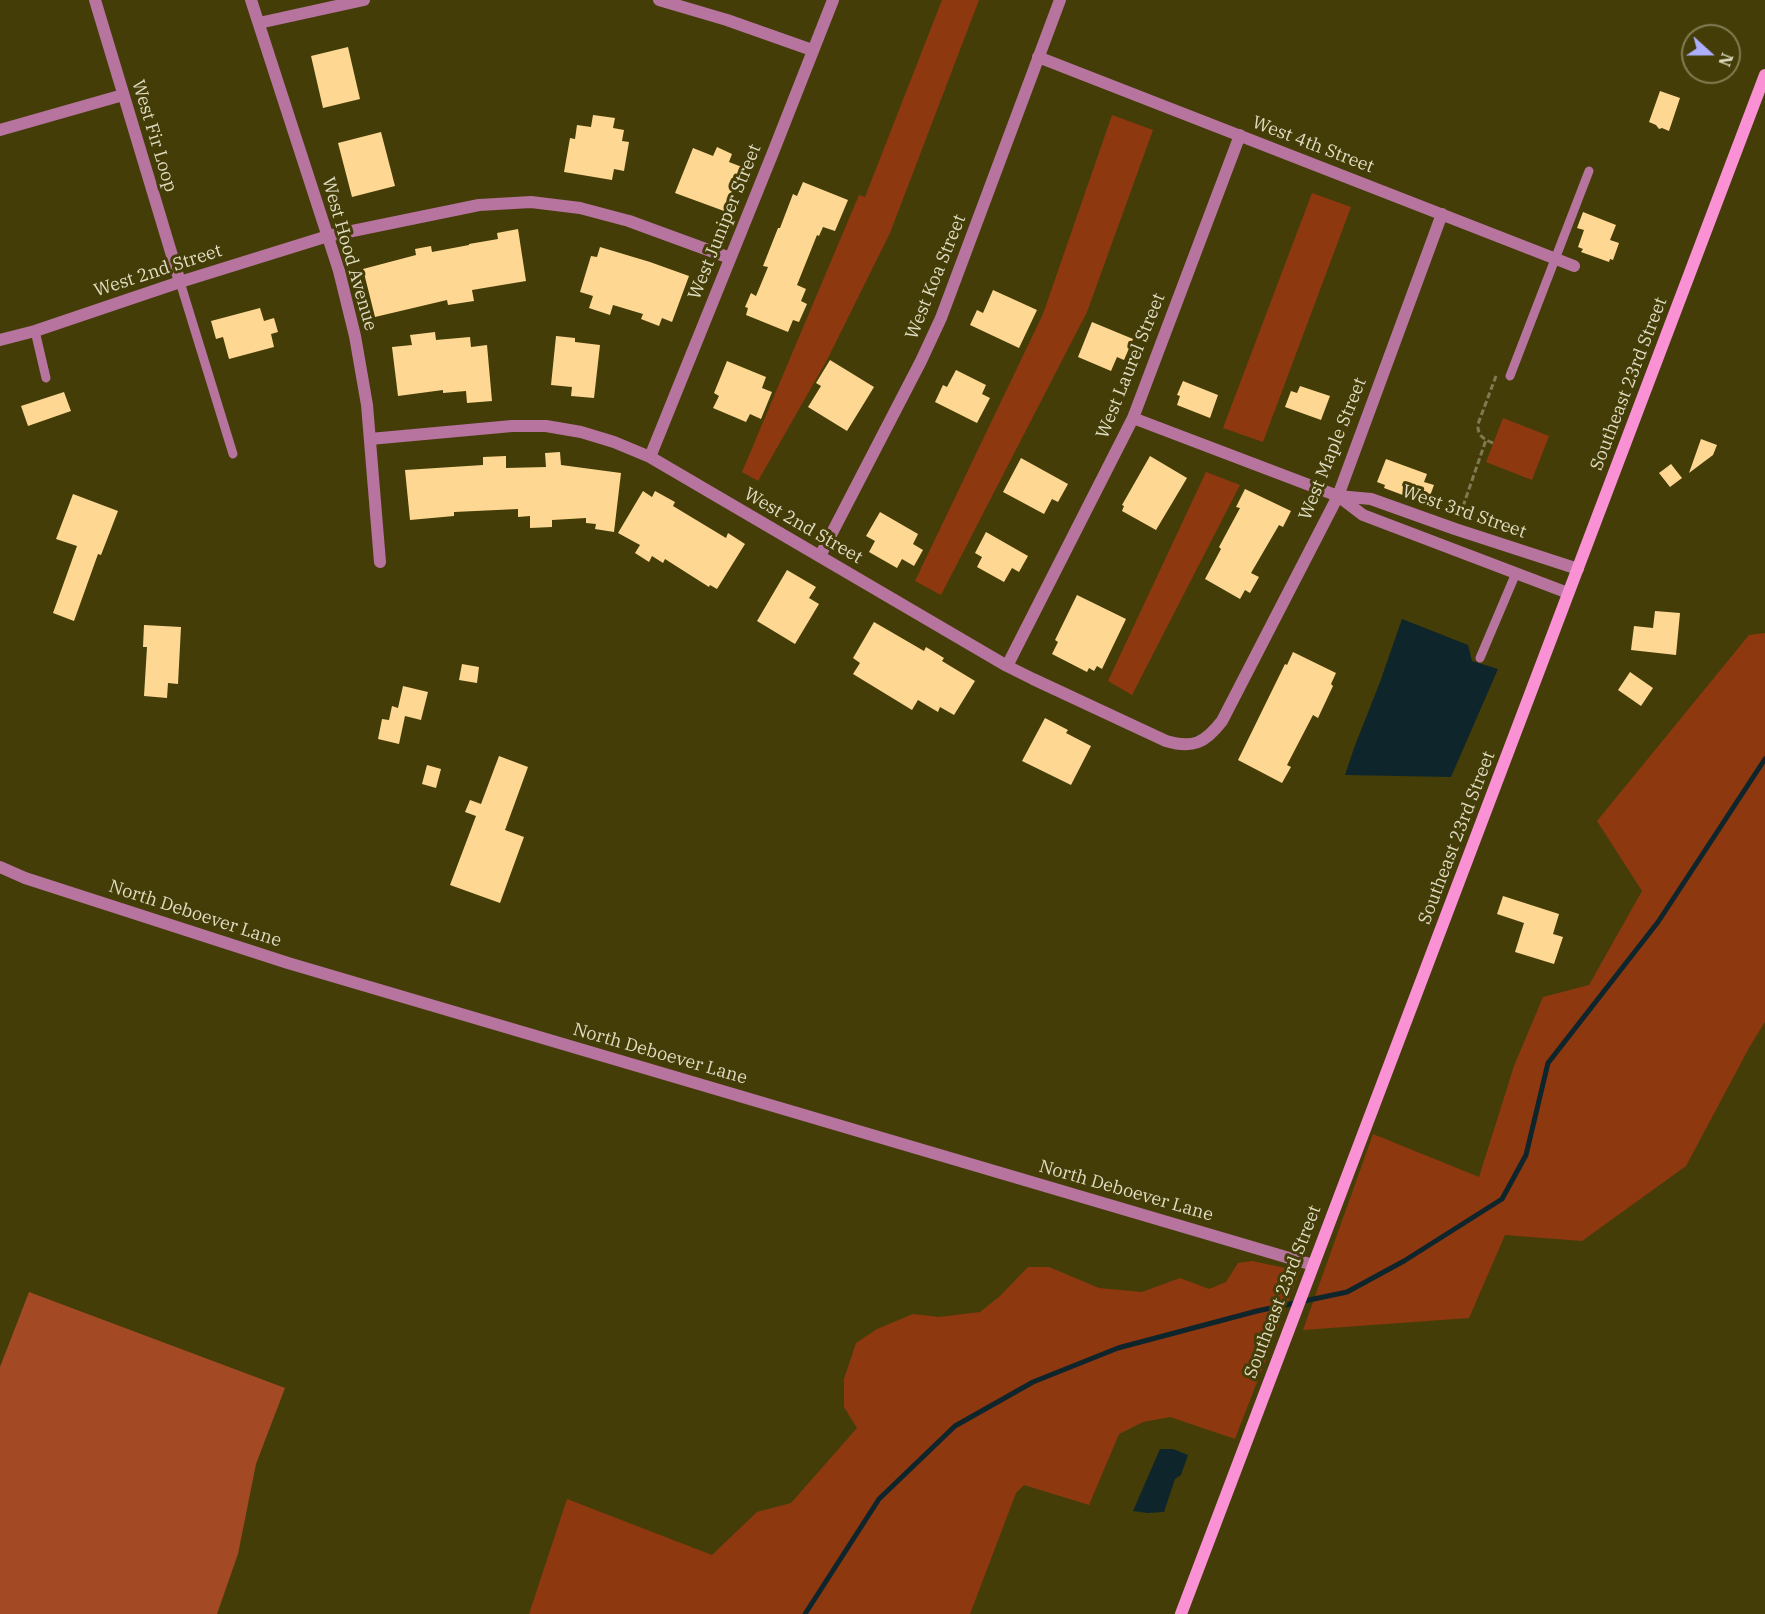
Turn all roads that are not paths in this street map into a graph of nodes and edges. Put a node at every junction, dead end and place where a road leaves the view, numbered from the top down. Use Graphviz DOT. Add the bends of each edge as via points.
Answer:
graph roads {
  1 [pos="95,0"];
  2 [pos="251,0"];
  3 [pos="364,0"];
  4 [pos="659,0"];
  5 [pos="832,0"];
  6 [pos="1060,0"];
  7 [pos="259,22"];
  8 [pos="812,50"];
  9 [pos="1038,57"];
  10 [pos="1765,75"];
  11 [pos="123,95"];
  12 [pos="0,130"];
  13 [pos="1240,135"];
  14 [pos="1589,171"];
  15 [pos="1442,214"];
  16 [pos="328,236"];
  17 [pos="730,258"];
  18 [pos="1555,258"];
  19 [pos="1574,266"];
  20 [pos="180,282"];
  21 [pos="35,331"];
  22 [pos="0,340"];
  23 [pos="1510,376"];
  24 [pos="46,378"];
  25 [pos="1133,418"];
  26 [pos="370,439"];
  27 [pos="233,454"];
  28 [pos="650,457"];
  29 [pos="1338,496"];
  30 [pos="820,556"];
  31 [pos="380,562"];
  32 [pos="1578,569"];
  33 [pos="1516,573"];
  34 [pos="1568,593"];
  35 [pos="1480,658"];
  36 [pos="1007,666"];
  37 [pos="1196,743"];
  38 [pos="0,867"];
  39 [pos="1313,1265"];
  40 [pos="1181,1614"];
  1 -- 11 [label="street, West Fir Loop"];
  2 -- 7 [label="street, West Hood Avenue"];
  3 -- 7 [label="street"];
  4 -- 8 [label="street"];
  5 -- 8 [label="street, West Juniper Street"];
  6 -- 9 [label="street, West Koa Street"];
  7 -- 16 [label="street, West Hood Avenue"];
  8 -- 17 [label="street, West Juniper Street"];
  9 -- 13 [label="street, West 4th Street"];
  9 -- 30 [label="street, West Koa Street" via="941,318"];
  10 -- 32 [label="street, Southeast 23rd Street"];
  11 -- 12 [label="street"];
  11 -- 20 [label="street, West Fir Loop"];
  13 -- 15 [label="street, West 4th Street"];
  13 -- 25 [label="street, West Laurel Street"];
  14 -- 18 [label="lane"];
  15 -- 18 [label="street, West 4th Street"];
  15 -- 29 [label="street, West Maple Street"];
  16 -- 17 [label="street" via="479,205 531,202 580,208 629,221"];
  16 -- 20 [label="street, West 2nd Street"];
  16 -- 26 [label="street, West Hood Avenue" via="356,336"];
  17 -- 28 [label="street, West Juniper Street"];
  18 -- 19 [label="street, West 4th Street"];
  18 -- 23 [label="lane"];
  20 -- 21 [label="street, West 2nd Street"];
  20 -- 27 [label="lane"];
  21 -- 22 [label="street, West 2nd Street"];
  21 -- 24 [label="lane"];
  25 -- 29 [label="street, West 3rd Street"];
  25 -- 36 [label="street, West Laurel Street"];
  26 -- 28 [label="street, West 2nd Street" via="546,426 581,432"];
  26 -- 31 [label="street, West Hood Avenue"];
  28 -- 30 [label="street, West 2nd Street"];
  29 -- 32 [label="street, West 3rd Street" via="1371,499"];
  29 -- 33 [label="street, West 3rd Street" via="1363,515"];
  29 -- 37 [label="street, West Maple Street" via="1222,721 1210,736"];
  30 -- 36 [label="street, West 2nd Street"];
  32 -- 34 [label="street, Southeast 23rd Street"];
  33 -- 34 [label="street, West 3rd Street"];
  33 -- 35 [label="lane"];
  34 -- 39 [label="street, Southeast 23rd Street"];
  36 -- 37 [label="street, West 2nd Street" via="1166,741 1180,745"];
  38 -- 39 [label="street, North Deboever Lane" via="288,963"];
  39 -- 40 [label="street, Southeast 23rd Street"];
}
